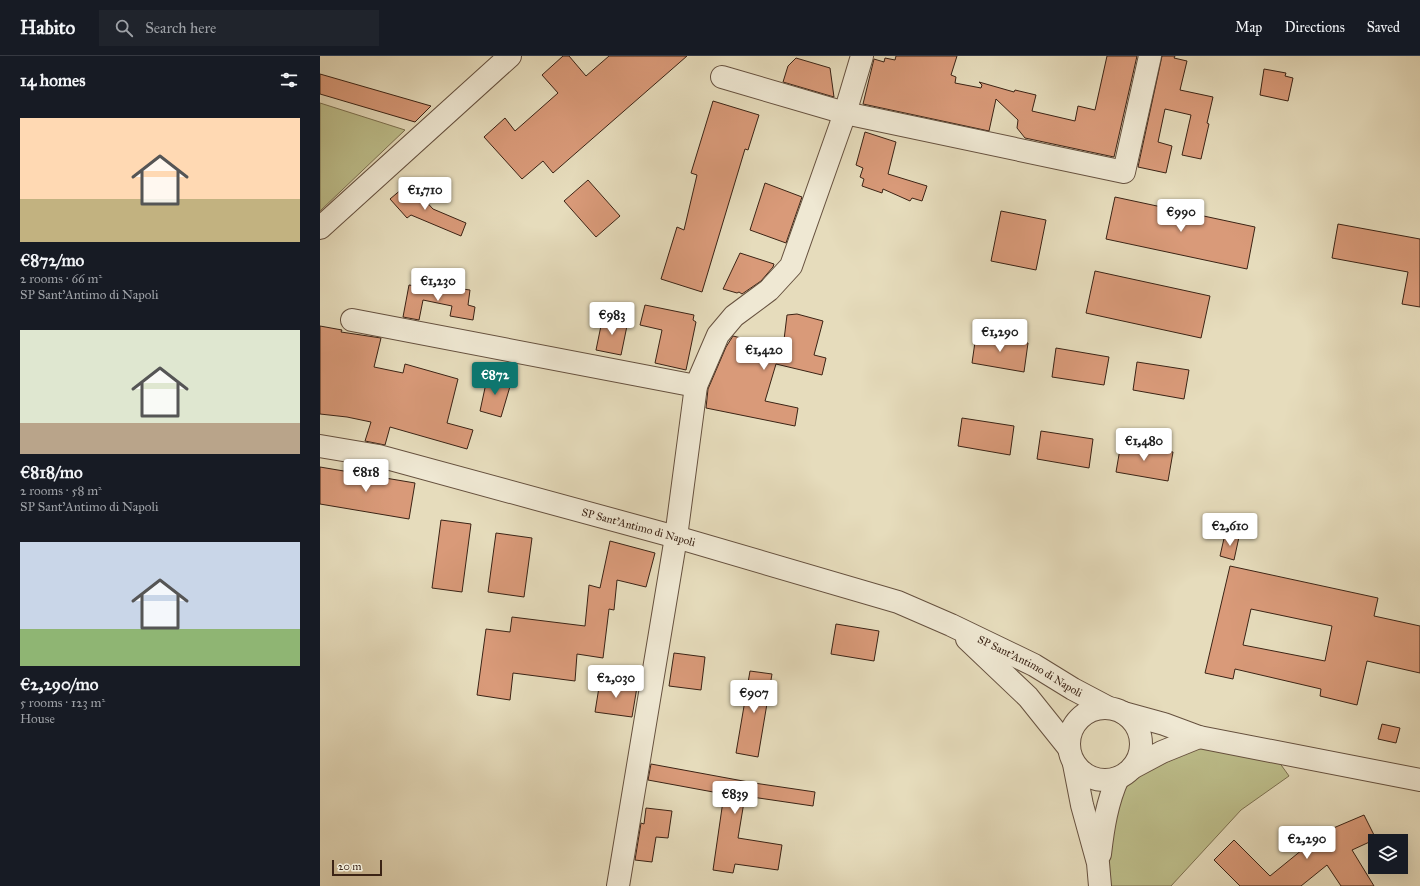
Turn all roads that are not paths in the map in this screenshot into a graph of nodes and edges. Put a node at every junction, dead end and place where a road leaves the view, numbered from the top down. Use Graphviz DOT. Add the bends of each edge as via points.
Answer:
graph roads {
  1 [pos="510,56"];
  2 [pos="862,56"];
  3 [pos="1150,56"];
  4 [pos="722,77"];
  5 [pos="845,113"];
  6 [pos="320,228"];
  7 [pos="352,320"];
  8 [pos="696,386"];
  9 [pos="320,446"];
  10 [pos="676,537"];
  11 [pos="951,625"];
  12 [pos="1117,711"];
  13 [pos="1199,737"];
  14 [pos="1071,755"];
  15 [pos="1125,773"];
  16 [pos="1420,780"];
  17 [pos="1098,863"];
  18 [pos="618,886"];
  19 [pos="1100,886"];
  1 -- 6 [label="street"];
  2 -- 5 [label="street"];
  3 -- 5 [label="street" via="1124,172"];
  4 -- 5 [label="street"];
  5 -- 8 [label="street" via="791,266 769,290 734,316 718,335"];
  7 -- 8 [label="street"];
  8 -- 10 [label="street"];
  9 -- 10 [label="street, SP Sant'Antimo di Napoli" via="379,456"];
  10 -- 11 [label="street, SP Sant'Antimo di Napoli" via="898,602"];
  10 -- 18 [label="street"];
  11 -- 12 [label="street, SP Sant'Antimo di Napoli" via="1034,665"];
  11 -- 14 [label="street, SP Sant'Antimo di Napoli" via="1028,697"];
  12 -- 13 [label="street"];
  12 -- 14 [label="street" via="1099,708 1080,718 1069,736"];
  12 -- 15 [label="street" via="1133,722 1139,733 1141,745 1138,758"];
  13 -- 15 [label="street" via="1162,752"];
  13 -- 16 [label="street"];
  14 -- 15 [label="street" via="1081,771 1089,777 1108,780"];
  14 -- 17 [label="street"];
  15 -- 17 [label="street" via="1111,794"];
  17 -- 19 [label="street"];
}
